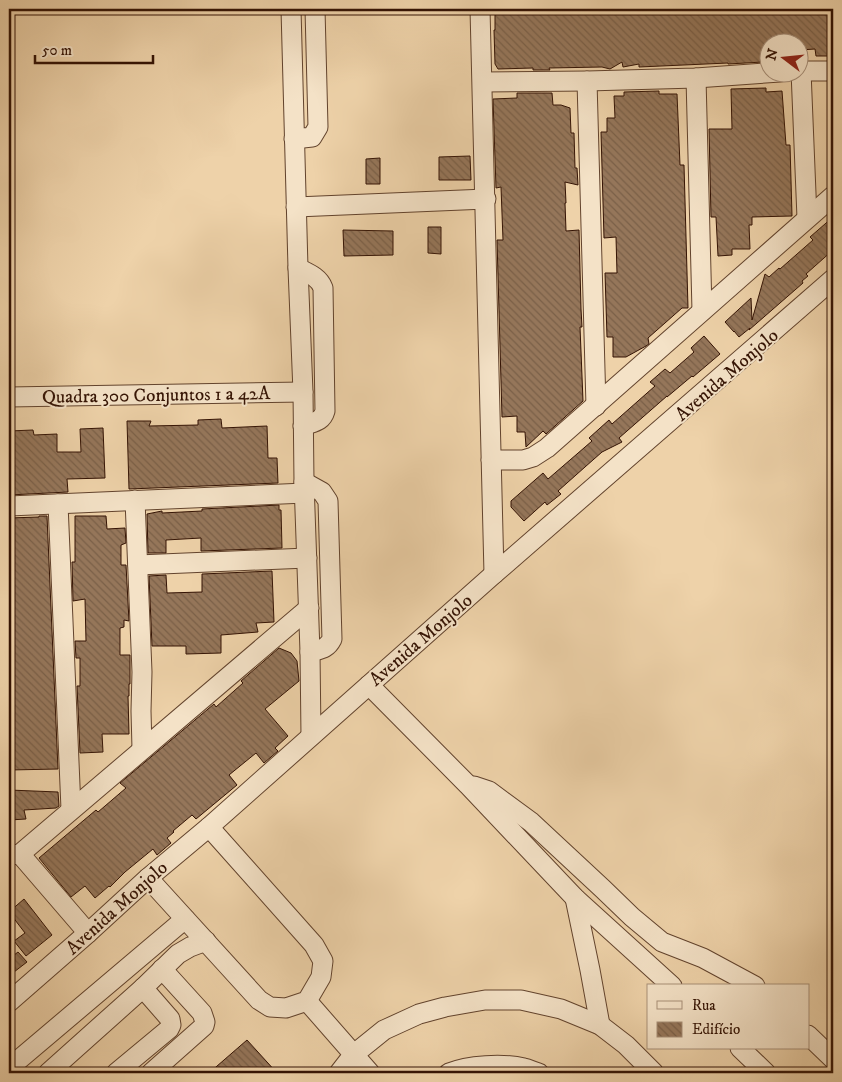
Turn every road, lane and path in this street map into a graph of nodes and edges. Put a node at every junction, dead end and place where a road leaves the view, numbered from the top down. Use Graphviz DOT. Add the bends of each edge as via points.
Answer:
graph roads {
  1 [pos="291,9"];
  2 [pos="315,9"];
  3 [pos="480,9"];
  4 [pos="810,71"];
  5 [pos="833,71"];
  6 [pos="760,73"];
  7 [pos="696,78"];
  8 [pos="587,81"];
  9 [pos="483,82"];
  10 [pos="801,82"];
  11 [pos="294,139"];
  12 [pos="833,196"];
  13 [pos="486,199"];
  14 [pos="296,207"];
  15 [pos="807,218"];
  16 [pos="298,268"];
  17 [pos="833,279"];
  18 [pos="702,311"];
  19 [pos="303,392"];
  20 [pos="9,397"];
  21 [pos="596,406"];
  22 [pos="303,426"];
  23 [pos="491,460"];
  24 [pos="305,488"];
  25 [pos="134,500"];
  26 [pos="58,504"];
  27 [pos="9,506"];
  28 [pos="307,558"];
  29 [pos="138,566"];
  30 [pos="494,574"];
  31 [pos="309,608"];
  32 [pos="310,652"];
  33 [pos="369,685"];
  34 [pos="312,736"];
  35 [pos="142,749"];
  36 [pos="468,785"];
  37 [pos="71,810"];
  38 [pos="209,827"];
  39 [pos="14,855"];
  40 [pos="148,878"];
  41 [pos="575,898"];
  42 [pos="185,918"];
  43 [pos="88,932"];
  44 [pos="206,941"];
  45 [pos="162,969"];
  46 [pos="670,984"];
  47 [pos="751,984"];
  48 [pos="143,988"];
  49 [pos="86,1001"];
  50 [pos="307,1001"];
  51 [pos="9,1002"];
  52 [pos="105,1022"];
  53 [pos="600,1025"];
  54 [pos="810,1037"];
  55 [pos="742,1050"];
  56 [pos="353,1055"];
  57 [pos="833,1059"];
  58 [pos="9,1068"];
  59 [pos="48,1073"];
  60 [pos="116,1073"];
  61 [pos="151,1073"];
  62 [pos="339,1073"];
  63 [pos="370,1073"];
  64 [pos="449,1073"];
  65 [pos="539,1073"];
  66 [pos="654,1073"];
  67 [pos="766,1073"];
  1 -- 11 [label="street"];
  2 -- 11 [label="street" via="318,127 312,137"];
  3 -- 9 [label="street"];
  4 -- 5 [label="street"];
  6 -- 7 [label="street"];
  7 -- 8 [label="street"];
  7 -- 18 [label="street"];
  8 -- 9 [label="street"];
  8 -- 21 [label="street"];
  9 -- 13 [label="street"];
  10 -- 15 [label="street"];
  11 -- 14 [label="street"];
  12 -- 15 [label="street"];
  13 -- 14 [label="street"];
  13 -- 23 [label="street"];
  14 -- 16 [label="street"];
  15 -- 18 [label="street"];
  16 -- 19 [label="street"];
  16 -- 22 [label="street" via="316,277 323,288 325,411 320,420"];
  17 -- 30 [label="street, Avenida Monjolo"];
  18 -- 21 [label="street"];
  19 -- 20 [label="street, Quadra 300 Conjuntos 1 a 42A"];
  19 -- 22 [label="street"];
  21 -- 23 [label="street" via="534,457"];
  22 -- 24 [label="street"];
  23 -- 30 [label="street"];
  24 -- 25 [label="street"];
  24 -- 28 [label="street"];
  24 -- 32 [label="street" via="322,492 328,501 332,639 326,647"];
  25 -- 26 [label="street"];
  25 -- 29 [label="street"];
  26 -- 27 [label="street"];
  26 -- 37 [label="street"];
  28 -- 29 [label="street"];
  28 -- 31 [label="street"];
  29 -- 35 [label="street"];
  30 -- 33 [label="street, Avenida Monjolo"];
  31 -- 32 [label="street"];
  31 -- 35 [label="street"];
  32 -- 34 [label="street"];
  33 -- 34 [label="street, Avenida Monjolo"];
  33 -- 36 [label="street"];
  34 -- 38 [label="street, Avenida Monjolo"];
  35 -- 37 [label="street"];
  36 -- 41 [label="street"];
  36 -- 47 [label="street" via="489,791 531,822 662,942 703,958"];
  37 -- 39 [label="street"];
  38 -- 40 [label="street, Avenida Monjolo"];
  38 -- 50 [label="street" via="314,944 323,961 321,977"];
  39 -- 43 [label="street"];
  40 -- 42 [label="street"];
  40 -- 43 [label="street, Avenida Monjolo"];
  41 -- 46 [label="street"];
  41 -- 53 [label="street"];
  42 -- 44 [label="street"];
  42 -- 49 [label="street"];
  43 -- 51 [label="street, Avenida Monjolo"];
  44 -- 45 [label="street" via="190,946"];
  44 -- 50 [label="street" via="270,1008 286,1008"];
  45 -- 48 [label="street"];
  45 -- 61 [label="street" via="202,1013 205,1022"];
  48 -- 52 [label="street"];
  48 -- 60 [label="street" via="170,1019 169,1029"];
  49 -- 52 [label="street"];
  49 -- 58 [label="street"];
  50 -- 56 [label="street"];
  52 -- 59 [label="street"];
  53 -- 56 [label="street" via="561,1009 521,1000 485,1000 419,1014 384,1030"];
  53 -- 66 [label="street"];
  54 -- 57 [label="street"];
  55 -- 67 [label="street"];
  56 -- 62 [label="street"];
  56 -- 63 [label="street"];
  64 -- 65 [label="street" via="489,1065"];
}
